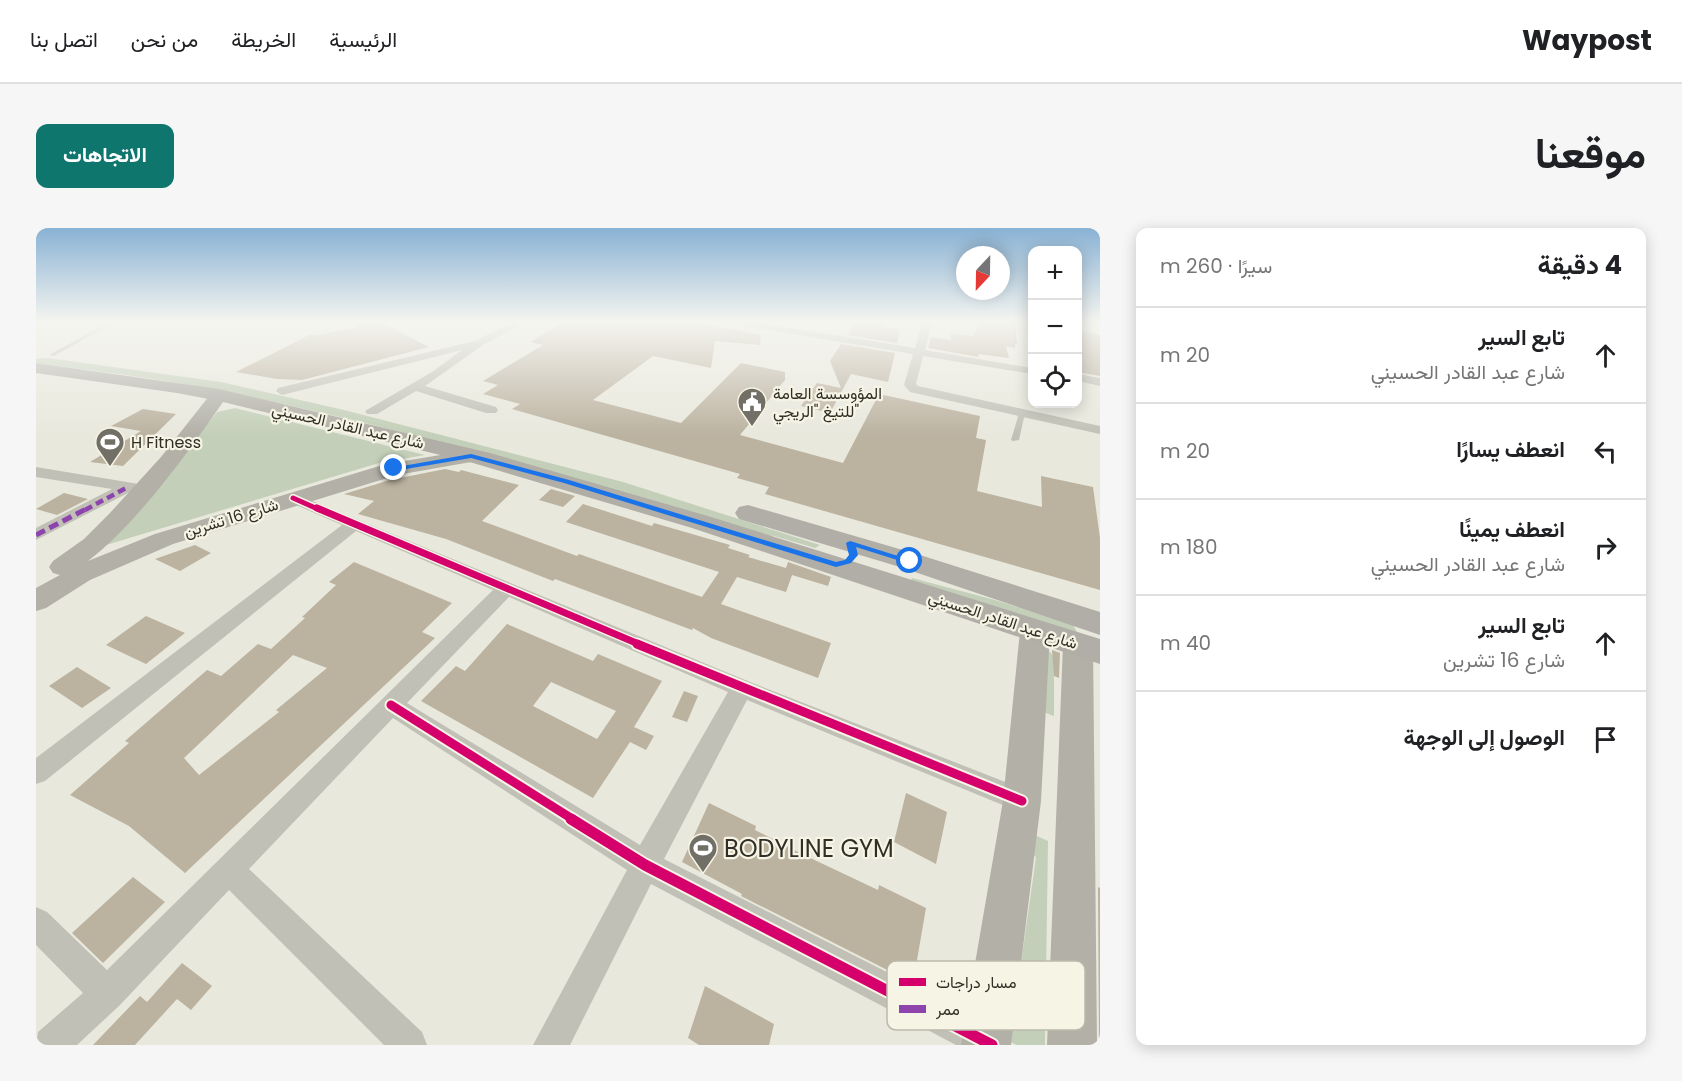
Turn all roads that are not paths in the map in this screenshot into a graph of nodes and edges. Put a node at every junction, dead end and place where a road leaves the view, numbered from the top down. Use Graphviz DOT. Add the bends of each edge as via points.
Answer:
graph roads {
  1 [pos="59,360"];
  2 [pos="74,360"];
  3 [pos="411,360"];
  4 [pos="455,360"];
  5 [pos="917,360"];
  6 [pos="967,360"];
  7 [pos="1028,370"];
  8 [pos="1082,379"];
  9 [pos="1100,382"];
  10 [pos="415,387"];
  11 [pos="282,391"];
  12 [pos="219,395"];
  13 [pos="491,410"];
  14 [pos="372,411"];
  15 [pos="1022,413"];
  16 [pos="1100,430"];
  17 [pos="1015,440"];
  18 [pos="471,456"];
  19 [pos="552,456"];
  20 [pos="36,472"];
  21 [pos="136,488"];
  22 [pos="292,498"];
  23 [pos="730,507"];
  24 [pos="353,525"];
  25 [pos="36,535"];
  26 [pos="843,554"];
  27 [pos="907,574"];
  28 [pos="36,582"];
  29 [pos="505,589"];
  30 [pos="36,601"];
  31 [pos="1035,631"];
  32 [pos="1093,640"];
  33 [pos="742,688"];
  34 [pos="390,705"];
  35 [pos="36,773"];
  36 [pos="1022,801"];
  37 [pos="645,865"];
  38 [pos="229,870"];
  39 [pos="36,923"];
  40 [pos="1000,961"];
  41 [pos="1074,961"];
  42 [pos="887,991"];
  43 [pos="107,994"];
  44 [pos="961,1030"];
  45 [pos="1071,1030"];
  46 [pos="988,1044"];
  47 [pos="51,1045"];
  48 [pos="409,1045"];
  49 [pos="551,1045"];
  50 [pos="1072,1045"];
  1 -- 12 [label="main road, شارع عبد القادر الحسيني"];
  2 -- 11 [label="main road, شارع عبد القادر الحسيني" via="226,379"];
  3 -- 11 [label="street"];
  4 -- 10 [label="street"];
  5 -- 15 [label="street" via="910,385 914,389"];
  6 -- 7 [label="street"];
  8 -- 9 [label="street"];
  10 -- 13 [label="street"];
  10 -- 14 [label="street"];
  11 -- 14 [label="main road, شارع عبد القادر الحسيني"];
  12 -- 18 [label="main road, شارع عبد القادر الحسيني"];
  12 -- 21 [label="street" via="191,435"];
  14 -- 19 [label="main road, شارع عبد القادر الحسيني"];
  15 -- 16 [label="street"];
  15 -- 17 [label="lane"];
  18 -- 22 [label="street, شارع 16 تشرين" via="394,468"];
  18 -- 26 [label="main road, شارع عبد القادر الحسيني"];
  20 -- 21 [label="street"];
  21 -- 25 [label="street"];
  21 -- 28 [label="street" via="91,548"];
  22 -- 24 [label="street"];
  22 -- 30 [label="street, شارع 16 تشرين" via="122,555"];
  23 -- 26 [label="main road, شارع عبد القادر الحسيني"];
  24 -- 29 [label="street"];
  24 -- 35 [label="street"];
  26 -- 27 [label="main road, شارع عبد القادر الحسيني"];
  27 -- 31 [label="main road, شارع عبد القادر الحسيني"];
  27 -- 32 [label="main road, شارع عبد القادر الحسيني"];
  29 -- 33 [label="street"];
  29 -- 34 [label="street"];
  31 -- 32 [label="main road, شارع عبد القادر الحسيني"];
  31 -- 36 [label="street"];
  32 -- 41 [label="street"];
  33 -- 36 [label="street"];
  33 -- 37 [label="street"];
  34 -- 37 [label="street"];
  34 -- 38 [label="street"];
  36 -- 40 [label="street"];
  37 -- 42 [label="street"];
  37 -- 49 [label="street"];
  38 -- 43 [label="street"];
  38 -- 48 [label="street"];
  39 -- 43 [label="street"];
  43 -- 47 [label="street"];
  44 -- 46 [label="street"];
  45 -- 50 [label="street"];
}
